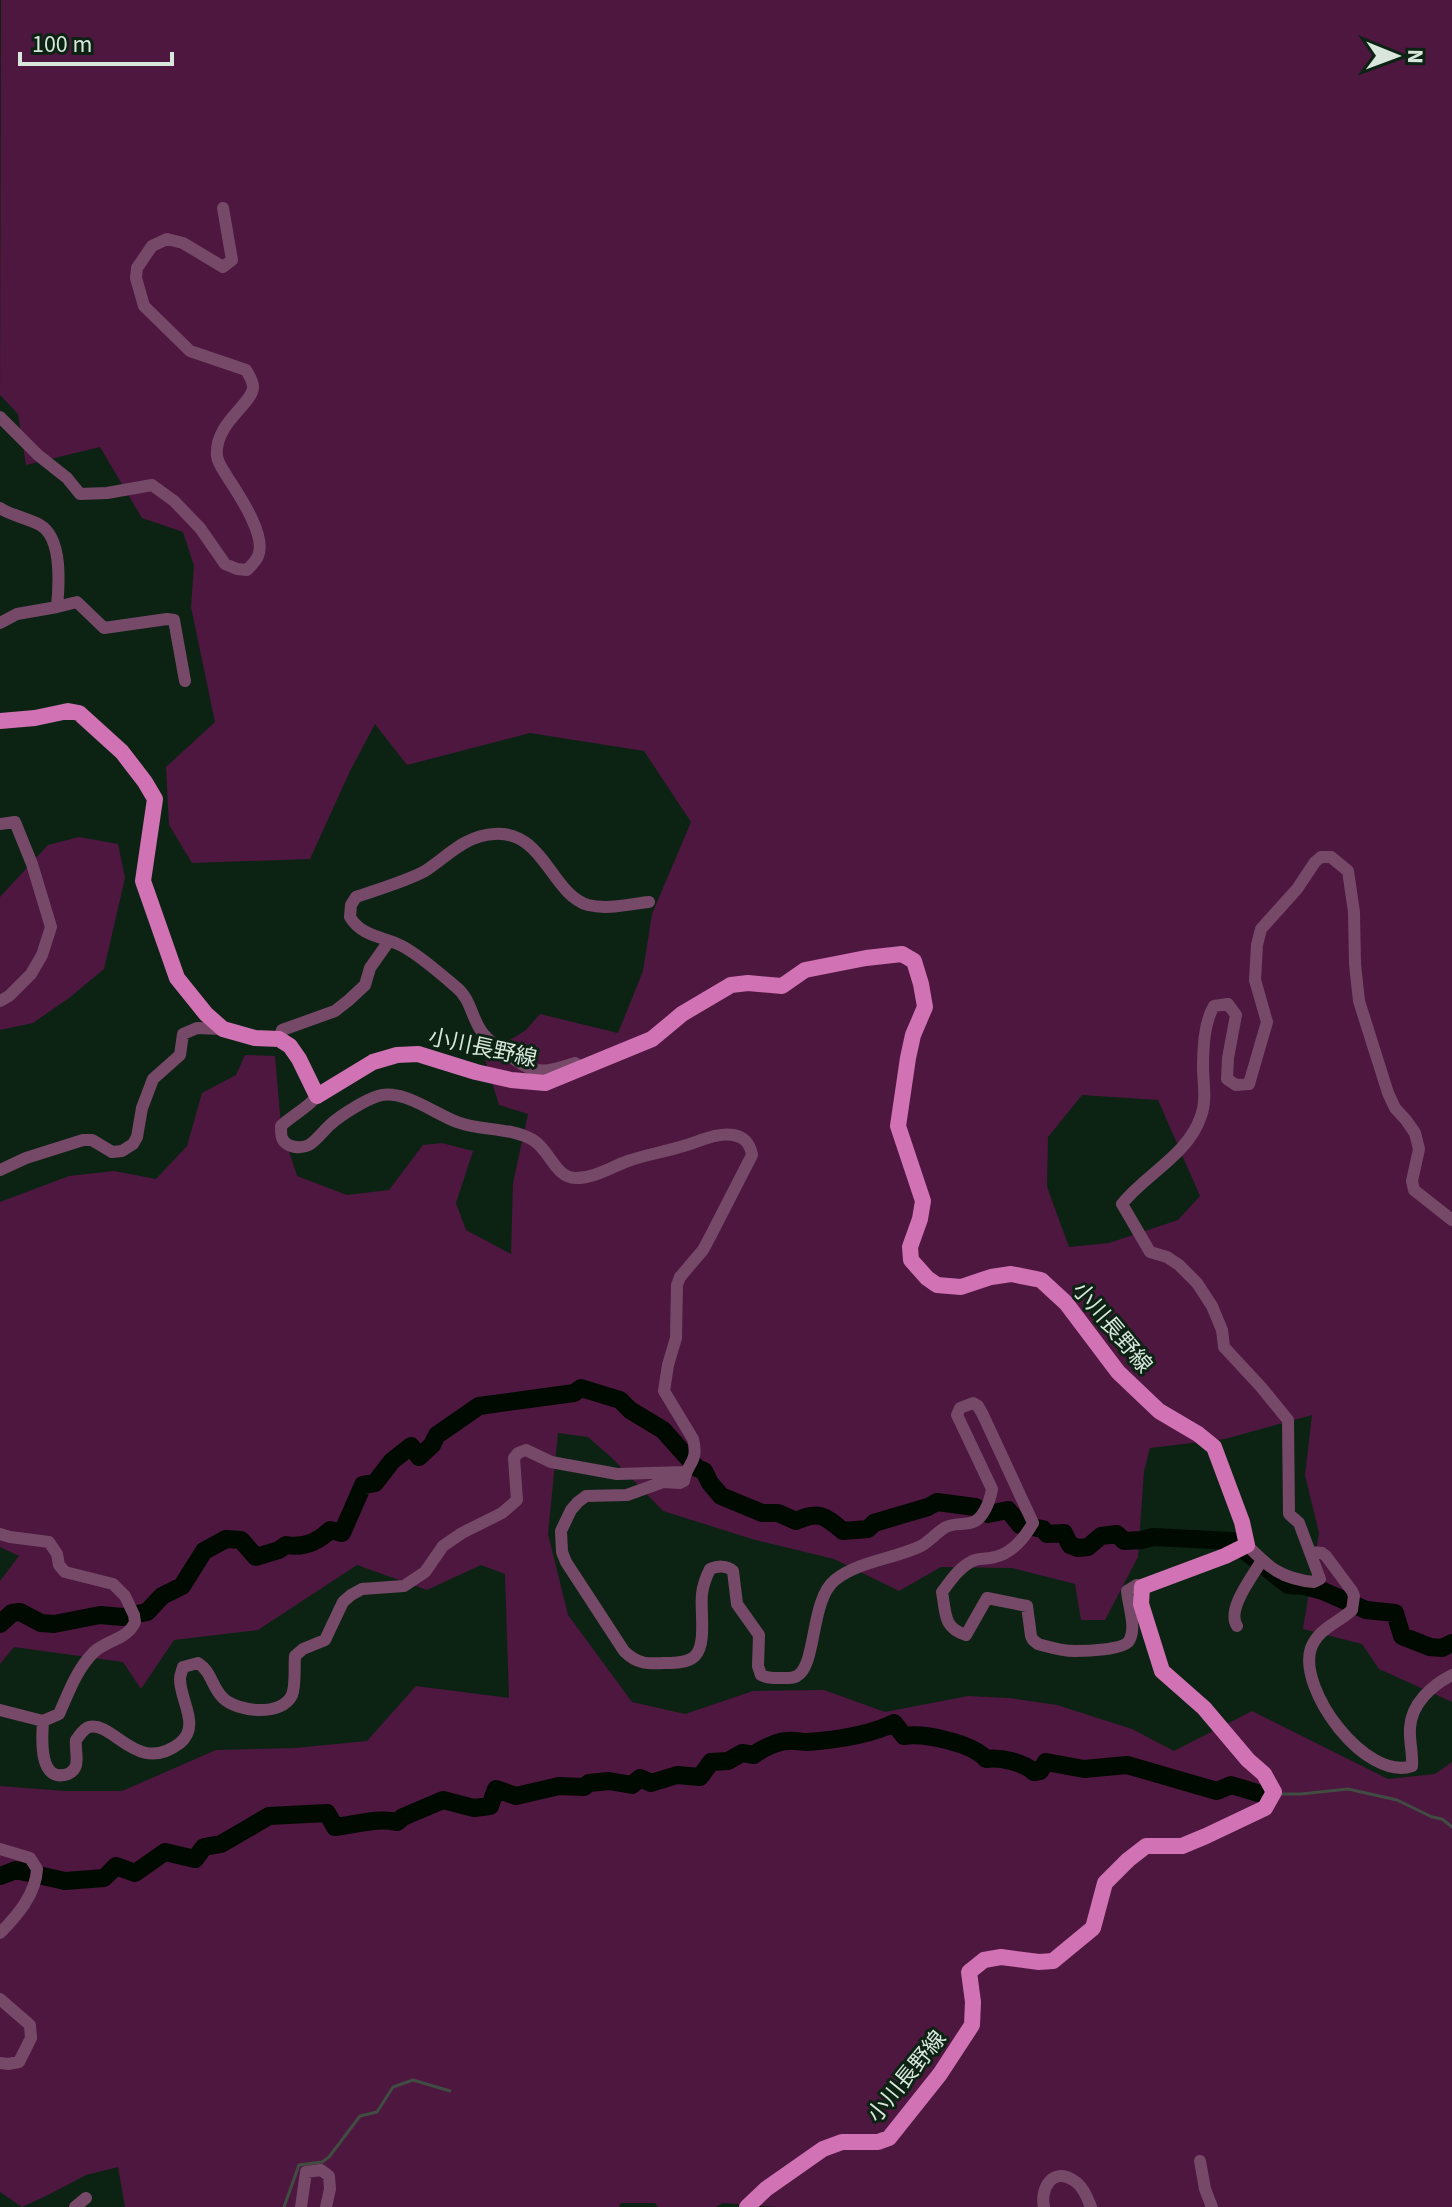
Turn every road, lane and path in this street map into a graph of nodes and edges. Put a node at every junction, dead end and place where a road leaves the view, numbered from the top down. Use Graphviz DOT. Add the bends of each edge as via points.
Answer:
graph roads {
  1 [pos="223,208"];
  2 [pos="0,417"];
  3 [pos="0,508"];
  4 [pos="57,607"];
  5 [pos="0,623"];
  6 [pos="185,681"];
  7 [pos="0,721"];
  8 [pos="0,824"];
  9 [pos="649,902"];
  10 [pos="389,941"];
  11 [pos="0,1001"];
  12 [pos="223,1029"];
  13 [pos="279,1039"];
  14 [pos="582,1068"];
  15 [pos="317,1096"];
  16 [pos="0,1170"];
  17 [pos="1452,1220"];
  18 [pos="685,1472"];
  19 [pos="0,1534"];
  20 [pos="1247,1545"];
  21 [pos="1310,1552"];
  22 [pos="1262,1560"];
  23 [pos="1142,1587"];
  24 [pos="1237,1626"];
  25 [pos="1452,1675"];
  26 [pos="0,1710"];
  27 [pos="43,1721"];
  28 [pos="0,1849"];
  29 [pos="0,1933"];
  30 [pos="0,1999"];
  31 [pos="0,2063"];
  32 [pos="1200,2161"];
  33 [pos="86,2198"];
  34 [pos="75,2207"];
  35 [pos="301,2207"];
  36 [pos="326,2207"];
  37 [pos="747,2207"];
  38 [pos="1044,2207"];
  39 [pos="1091,2207"];
  40 [pos="1212,2207"];
  1 -- 2 [label="street" via="229,264 223,267 167,239 152,246 136,278 144,306 190,351 246,370 251,379 251,394 227,422 217,444 218,460 261,546 247,570 225,564 200,528 152,485 80,494"];
  3 -- 4 [label="street" via="43,526 60,566"];
  4 -- 5 [label="street" via="17,614"];
  4 -- 6 [label="street" via="77,602 104,628 174,620"];
  7 -- 12 [label="main road" via="79,713 122,752 145,782 155,799 143,881 151,907 177,978"];
  8 -- 11 [label="street" via="15,822 51,927 31,974"];
  9 -- 10 [label="street" via="587,905 530,845 497,833 462,842 423,872 356,897 350,917 355,925"];
  10 -- 13 [label="street" via="365,985 349,1000 335,1011 282,1030"];
  10 -- 14 [label="street" via="459,989 489,1041 518,1063 544,1071 575,1063"];
  12 -- 13 [label="main road"];
  12 -- 16 [label="street" via="197,1028 183,1034 180,1055 153,1079 137,1137 128,1148 112,1152 83,1140"];
  13 -- 15 [label="main road" via="299,1059"];
  14 -- 15 [label="main road, 小川長野線" via="545,1083 476,1072 418,1054 397,1055 373,1062"];
  14 -- 20 [label="main road, 小川長野線" via="652,1039 731,985 782,986 805,970 866,958 902,954 914,961 925,1007 913,1035 898,1126 923,1201 911,1260 937,1285 961,1287 1011,1274 1041,1280 1066,1303 1118,1372 1159,1411 1214,1447"];
  15 -- 18 [label="street" via="281,1126 288,1145 309,1145 333,1122 379,1095 413,1101 468,1126 522,1135 535,1141 560,1174 571,1179 719,1136 746,1140 752,1155 703,1250 677,1285 676,1338 664,1391 693,1439 696,1455"];
  17 -- 21 [label="street" via="1414,1190 1419,1149 1415,1133 1388,1093 1359,1001 1348,871 1331,857 1321,857 1261,929 1255,980 1267,1022 1249,1084 1227,1079 1236,1015 1228,1004 1214,1006 1208,1015 1203,1065 1205,1103 1196,1129 1185,1146 1122,1204 1150,1252 1167,1257 1197,1283 1212,1306 1224,1347 1288,1420 1289,1514 1299,1523"];
  18 -- 23 [label="street" via="680,1483 663,1482 627,1495 586,1496 571,1510 561,1531 566,1562 624,1651 642,1664 695,1657 701,1647 706,1576 710,1569 722,1567 733,1571 737,1604 759,1635 761,1675 798,1675 804,1670 824,1593 837,1578 923,1545 946,1527 979,1519 992,1489 957,1415 973,1403 1033,1523 1011,1549 973,1561 952,1578 942,1592 947,1624 966,1635 987,1598 1027,1606 1031,1636 1038,1644 1074,1651 1121,1647 1131,1637 1127,1591"];
  18 -- 27 [label="street" via="617,1474 551,1462 526,1450 518,1453 517,1500 443,1546 425,1572 404,1586 362,1589 351,1595 325,1640 295,1656 292,1694 285,1703 246,1711 226,1702 207,1669 198,1663 183,1667 180,1679 190,1727 186,1738 170,1750 140,1752 92,1726 76,1740 77,1764 63,1775 46,1764"];
  19 -- 27 [label="street" via="49,1542 65,1572 113,1584 134,1615 127,1633 103,1644 76,1673 59,1714"];
  20 -- 22 [label="street"];
  20 -- 23 [label="main road"];
  21 -- 22 [label="street" via="1320,1579 1314,1582 1284,1577"];
  21 -- 25 [label="street" via="1326,1556 1354,1596 1352,1610 1316,1639 1309,1668 1326,1710 1351,1743 1391,1767 1412,1766 1414,1711 1434,1686"];
  22 -- 24 [label="street" via="1234,1608"];
  23 -- 37 [label="main road, 小川長野線" via="1141,1604 1162,1671 1264,1774 1274,1792 1265,1808 1182,1846 1146,1846 1105,1883 1093,1928 1053,1961 984,1960 969,1972 972,2025 889,2138 823,2149"];
  26 -- 27 [label="street"];
  28 -- 29 [label="street" via="30,1858 37,1869 25,1903"];
  30 -- 31 [label="street" via="30,2025 31,2038 19,2062"];
  32 -- 40 [label="street"];
  33 -- 34 [label="street"];
  35 -- 36 [label="street" via="306,2172 321,2170 329,2176"];
  38 -- 39 [label="street" via="1043,2189 1050,2179 1061,2176 1083,2189"];
}
